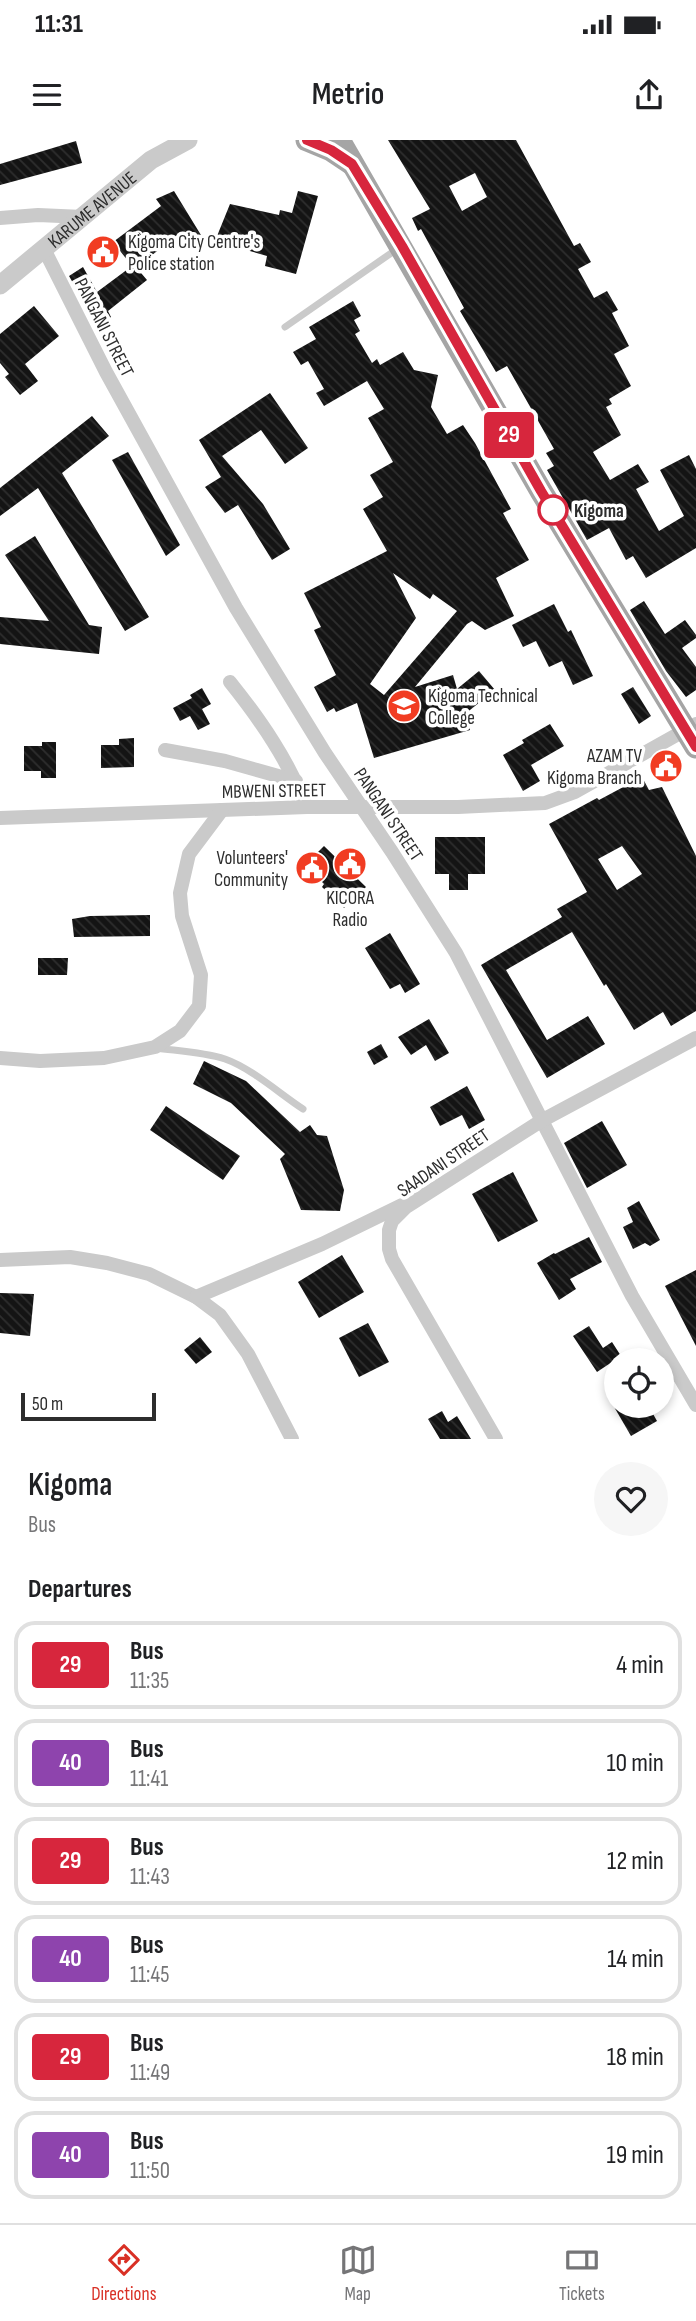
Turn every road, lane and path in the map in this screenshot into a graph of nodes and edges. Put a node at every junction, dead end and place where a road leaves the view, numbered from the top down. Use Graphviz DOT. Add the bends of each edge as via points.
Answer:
graph roads {
  1 [pos="159,140"];
  2 [pos="188,140"];
  3 [pos="307,140"];
  4 [pos="339,140"];
  5 [pos="151,160"];
  6 [pos="352,164"];
  7 [pos="83,217"];
  8 [pos="0,218"];
  9 [pos="402,246"];
  10 [pos="44,249"];
  11 [pos="0,285"];
  12 [pos="285,327"];
  13 [pos="230,682"];
  14 [pos="693,733"];
  15 [pos="165,750"];
  16 [pos="296,781"];
  17 [pos="307,807"];
  18 [pos="362,809"];
  19 [pos="222,810"];
  20 [pos="0,818"];
  21 [pos="696,1038"];
  22 [pos="152,1048"];
  23 [pos="0,1058"];
  24 [pos="303,1110"];
  25 [pos="541,1121"];
  26 [pos="426,1193"];
  27 [pos="0,1260"];
  28 [pos="195,1297"];
  29 [pos="696,1405"];
  30 [pos="292,1439"];
  31 [pos="496,1439"];
  1 -- 5 [label="street"];
  2 -- 5 [label="street, KARUME AVENUE"];
  3 -- 6 [label="main road"];
  4 -- 6 [label="main road"];
  5 -- 7 [label="street, KARUME AVENUE"];
  6 -- 9 [label="main road"];
  7 -- 8 [label="street"];
  7 -- 10 [label="street, KARUME AVENUE"];
  9 -- 12 [label="lane"];
  9 -- 14 [label="main road" via="541,491"];
  10 -- 11 [label="street, KARUME AVENUE"];
  10 -- 18 [label="street, PANGANI STREET" via="236,608"];
  13 -- 16 [label="street" via="270,735"];
  14 -- 18 [label="street, MBWENI STREET" via="545,803"];
  15 -- 16 [label="street"];
  16 -- 17 [label="street"];
  17 -- 18 [label="street, MBWENI STREET"];
  17 -- 19 [label="street, MBWENI STREET"];
  18 -- 25 [label="street, PANGANI STREET" via="456,953"];
  19 -- 20 [label="street, MBWENI STREET"];
  19 -- 22 [label="street" via="189,854 180,893 182,916 201,975 199,1006 180,1031"];
  21 -- 25 [label="street, SAADANI STREET"];
  22 -- 23 [label="street" via="104,1058"];
  22 -- 24 [label="lane" via="227,1060"];
  25 -- 26 [label="street, SAADANI STREET"];
  25 -- 29 [label="street, PANGANI STREET" via="632,1296"];
  26 -- 28 [label="street" via="322,1244"];
  26 -- 31 [label="street, SAADANI STREET" via="392,1221 389,1249"];
  27 -- 28 [label="street" via="69,1257 107,1263 149,1274"];
  28 -- 30 [label="street" via="220,1315 248,1354"];
}
